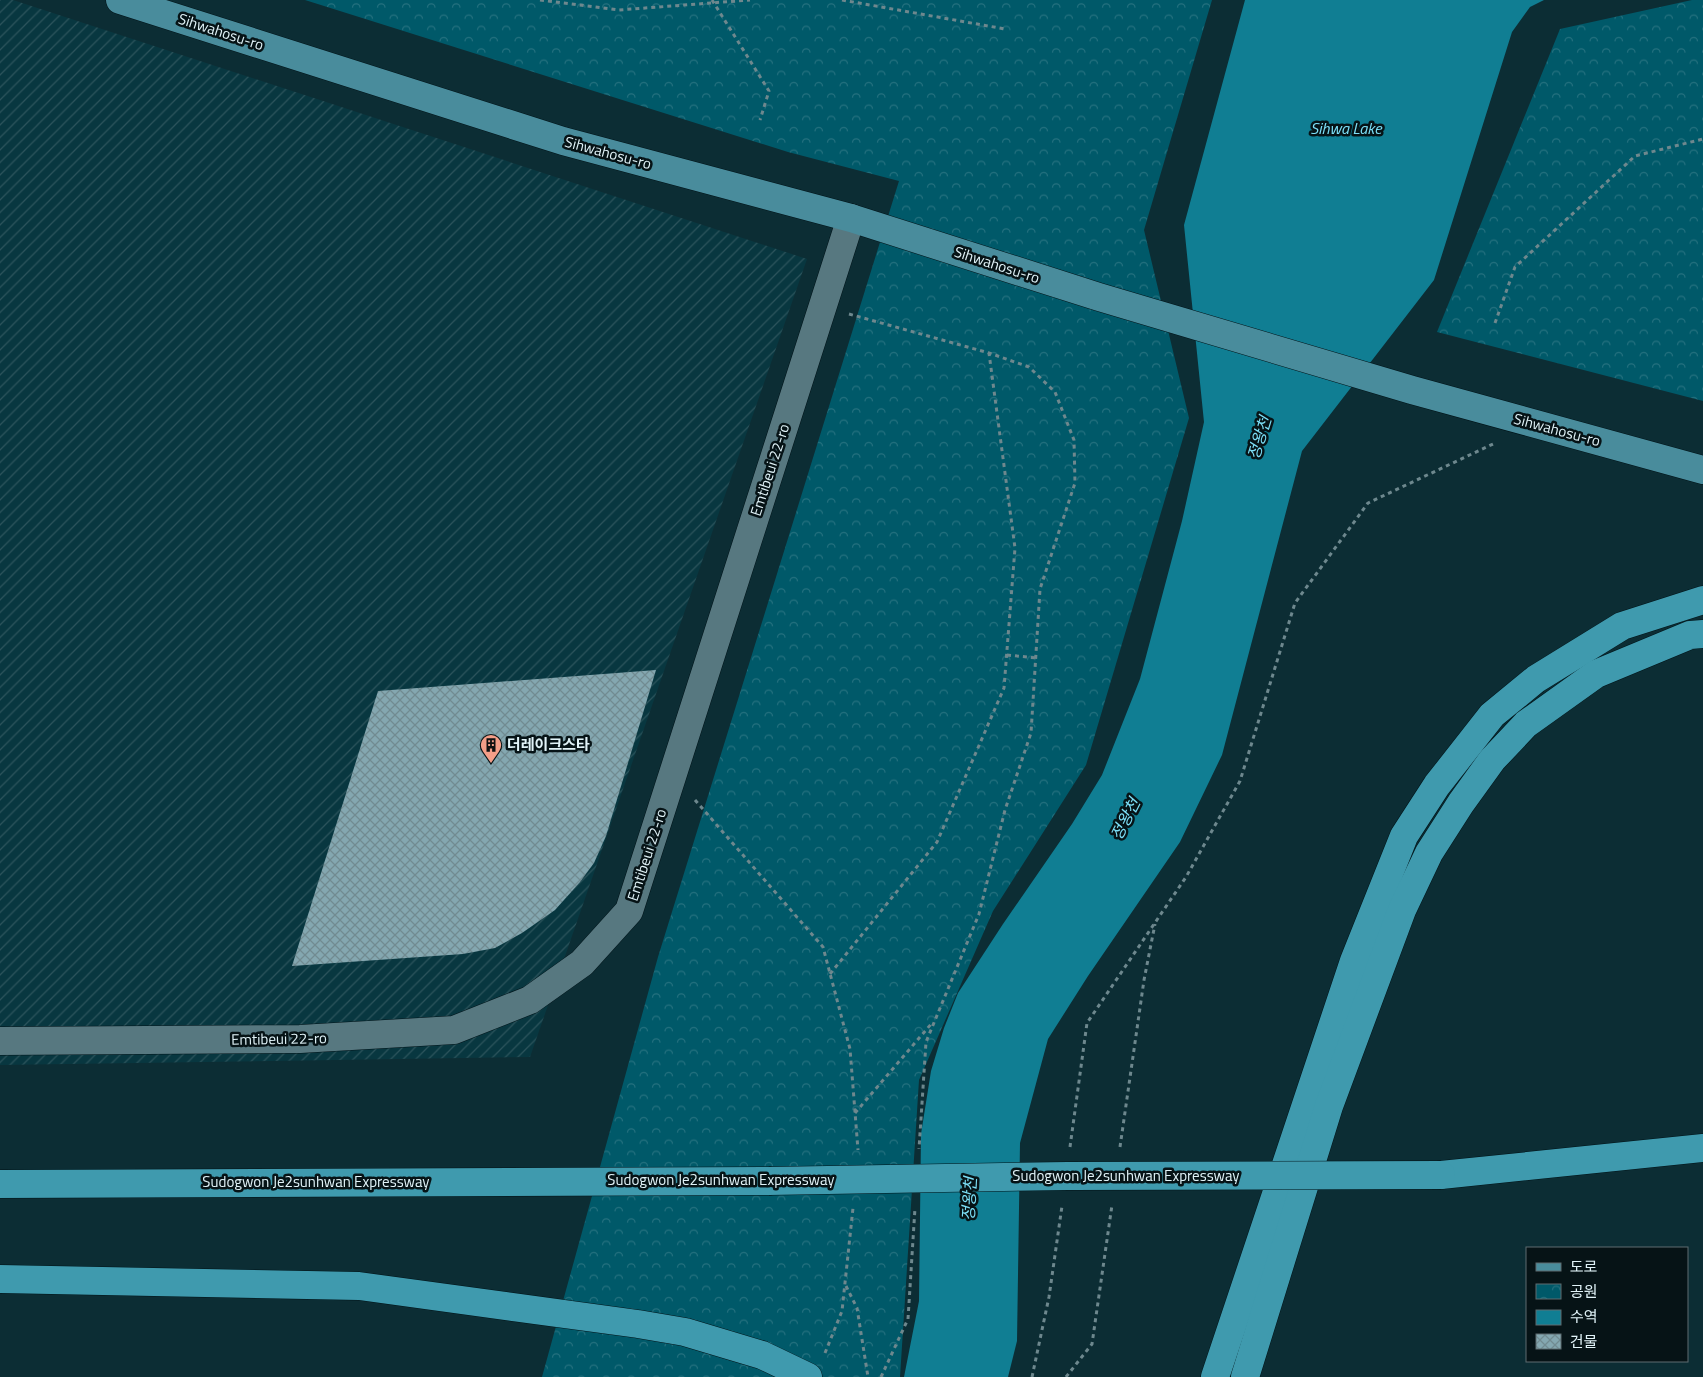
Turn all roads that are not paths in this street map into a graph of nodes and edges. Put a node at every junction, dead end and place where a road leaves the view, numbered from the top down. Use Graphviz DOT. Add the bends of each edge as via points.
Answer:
graph roads {
  1 [pos="120,0"];
  2 [pos="851,218"];
  3 [pos="1703,470"];
  4 [pos="1703,600"];
  5 [pos="1703,634"];
  6 [pos="0,1041"];
  7 [pos="1703,1148"];
  8 [pos="0,1184"];
  9 [pos="0,1279"];
  10 [pos="815,1369"];
  11 [pos="1215,1377"];
  12 [pos="1245,1377"];
  1 -- 2 [label="main road, Sihwahosu-ro" via="563,141"];
  2 -- 3 [label="main road, Sihwahosu-ro" via="1099,297 1412,390"];
  2 -- 6 [label="street, Emtibeui 22-ro" via="629,910 582,963 530,1000 454,1030 300,1039"];
  4 -- 11 [label="highway" via="1622,626 1536,679 1492,715 1436,785 1404,836 1354,961"];
  5 -- 12 [label="highway" via="1690,635 1596,674 1526,724 1492,760 1429,853 1402,910 1329,1106"];
  7 -- 8 [label="highway, Sudogwon Je2sunhwan Expressway, bridge" via="1441,1175"];
  9 -- 10 [label="highway" via="359,1286 685,1332"];
}
